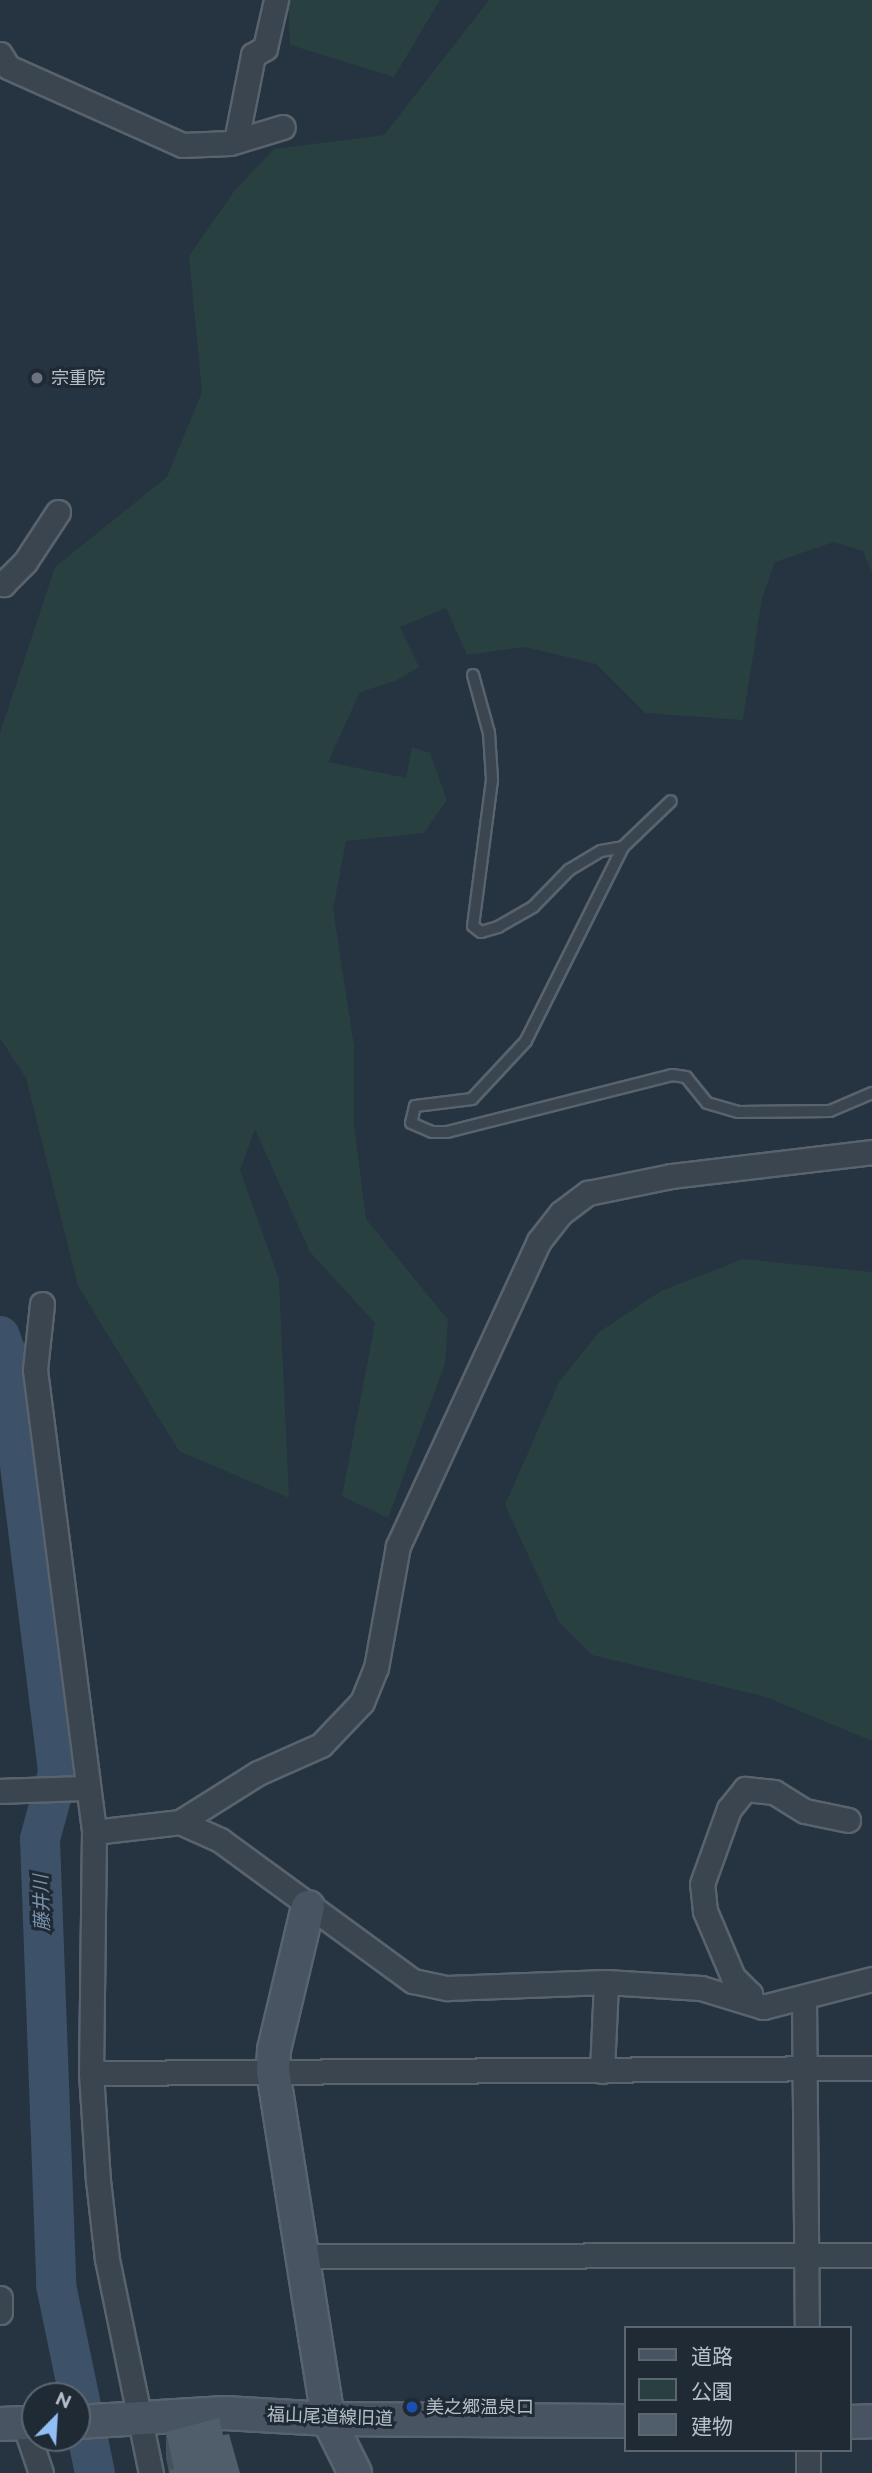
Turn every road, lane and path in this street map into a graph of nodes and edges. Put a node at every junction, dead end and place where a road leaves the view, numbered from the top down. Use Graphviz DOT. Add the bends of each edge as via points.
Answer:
graph roads {
  1 [pos="276,0"];
  2 [pos="0,54"];
  3 [pos="283,127"];
  4 [pos="236,141"];
  5 [pos="58,512"];
  6 [pos="0,582"];
  7 [pos="473,675"];
  8 [pos="671,801"];
  9 [pos="623,847"];
  10 [pos="872,1093"];
  11 [pos="872,1152"];
  12 [pos="42,1304"];
  13 [pos="80,1788"];
  14 [pos="0,1791"];
  15 [pos="848,1820"];
  16 [pos="180,1822"];
  17 [pos="94,1832"];
  18 [pos="308,1907"];
  19 [pos="872,1979"];
  20 [pos="606,1982"];
  21 [pos="804,1998"];
  22 [pos="751,2003"];
  23 [pos="806,2068"];
  24 [pos="872,2068"];
  25 [pos="273,2071"];
  26 [pos="602,2071"];
  27 [pos="92,2073"];
  28 [pos="872,2255"];
  29 [pos="300,2256"];
  30 [pos="808,2256"];
  31 [pos="0,2298"];
  32 [pos="0,2312"];
  33 [pos="807,2326"];
  34 [pos="328,2419"];
  35 [pos="138,2420"];
  36 [pos="624,2421"];
  37 [pos="872,2421"];
  38 [pos="91,2422"];
  39 [pos="851,2422"];
  40 [pos="20,2423"];
  41 [pos="808,2452"];
  42 [pos="41,2473"];
  43 [pos="151,2473"];
  44 [pos="355,2473"];
  45 [pos="808,2473"];
  1 -- 4 [label="street" via="265,48 253,55"];
  2 -- 4 [label="street" via="8,66 182,145"];
  3 -- 4 [label="street"];
  5 -- 6 [label="street" via="24,562"];
  7 -- 9 [label="lane" via="489,733 492,780 473,926 481,932 498,927 533,907 569,870 601,851"];
  8 -- 9 [label="lane"];
  9 -- 10 [label="lane" via="526,1041 472,1099 415,1106 411,1123 432,1132 447,1132 672,1075 686,1077 707,1103 738,1112 830,1111"];
  11 -- 16 [label="street" via="671,1176 588,1193 561,1213 539,1241 398,1546 376,1668 362,1702 321,1745 258,1773"];
  12 -- 13 [label="street" via="35,1370"];
  13 -- 14 [label="street"];
  13 -- 17 [label="street"];
  15 -- 22 [label="street" via="805,1811 774,1792 745,1789 729,1809 702,1884 705,1911 733,1977 750,1994"];
  16 -- 17 [label="street"];
  16 -- 18 [label="street" via="220,1840"];
  17 -- 27 [label="street"];
  18 -- 20 [label="street" via="413,1981 499,1988"];
  18 -- 25 [label="street"];
  19 -- 21 [label="street"];
  20 -- 22 [label="street" via="701,1988"];
  20 -- 26 [label="street"];
  21 -- 22 [label="street" via="763,2007"];
  21 -- 23 [label="street"];
  23 -- 24 [label="street"];
  23 -- 26 [label="street"];
  23 -- 30 [label="street"];
  25 -- 26 [label="street"];
  25 -- 27 [label="street"];
  25 -- 29 [label="street"];
  27 -- 35 [label="street" via="107,2259"];
  28 -- 30 [label="street"];
  29 -- 30 [label="street"];
  29 -- 34 [label="street"];
  30 -- 33 [label="street"];
  31 -- 32 [label="street"];
  34 -- 35 [label="street, 福山尾道線旧道" via="225,2413"];
  34 -- 36 [label="street, 福山尾道線旧道"];
  34 -- 44 [label="street"];
  35 -- 38 [label="street, 福山尾道線旧道"];
  35 -- 43 [label="street"];
  37 -- 39 [label="street"];
  40 -- 42 [label="street"];
  41 -- 45 [label="street"];
}
